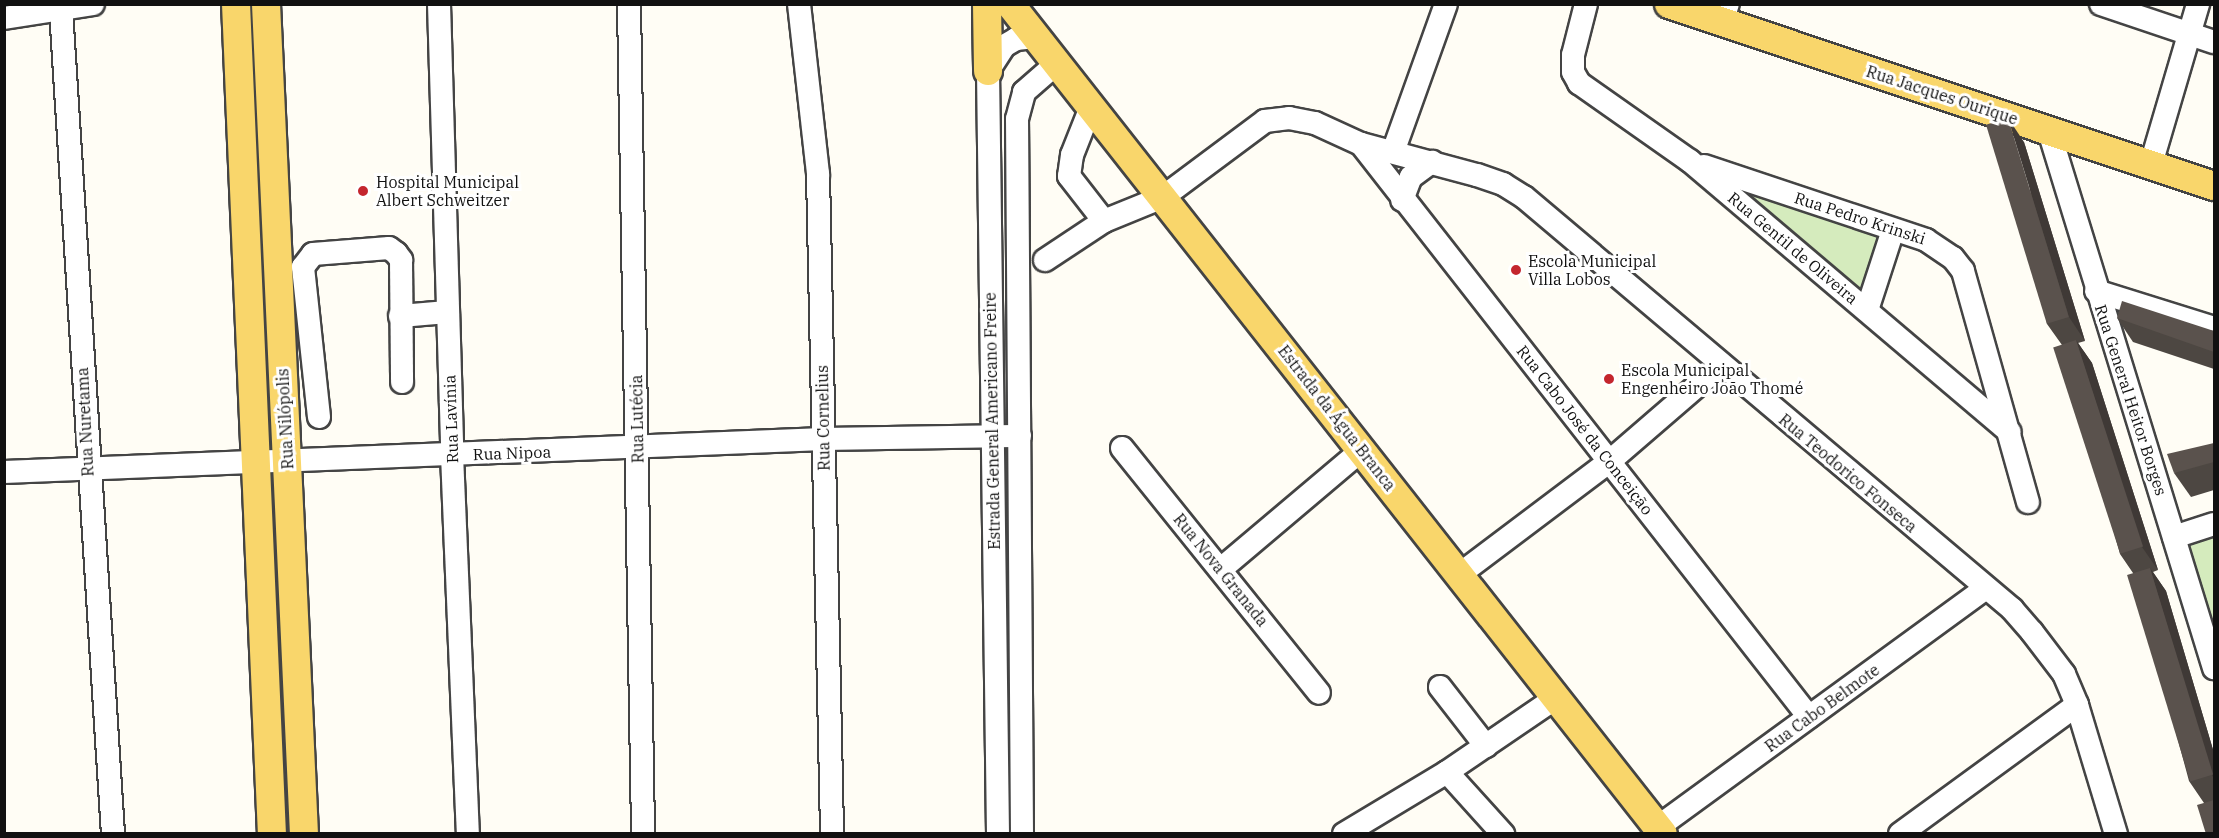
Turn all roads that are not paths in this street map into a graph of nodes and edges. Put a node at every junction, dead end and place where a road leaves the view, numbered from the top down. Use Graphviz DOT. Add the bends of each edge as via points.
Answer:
graph roads {
  1 [pos="93,4"];
  2 [pos="236,4"];
  3 [pos="266,4"];
  4 [pos="439,4"];
  5 [pos="629,4"];
  6 [pos="799,4"];
  7 [pos="987,4"];
  8 [pos="1010,4"];
  9 [pos="1446,4"];
  10 [pos="1586,4"];
  11 [pos="1669,4"];
  12 [pos="2101,4"];
  13 [pos="2198,4"];
  14 [pos="62,10"];
  15 [pos="1725,13"];
  16 [pos="4,18"];
  17 [pos="2189,34"];
  18 [pos="1035,38"];
  19 [pos="2214,42"];
  20 [pos="1056,64"];
  21 [pos="988,71"];
  22 [pos="1091,107"];
  23 [pos="2049,131"];
  24 [pos="1360,144"];
  25 [pos="1393,153"];
  26 [pos="1690,161"];
  27 [pos="1432,162"];
  28 [pos="2151,164"];
  29 [pos="2214,186"];
  30 [pos="1163,197"];
  31 [pos="1402,200"];
  32 [pos="1104,221"];
  33 [pos="1893,230"];
  34 [pos="278,252"];
  35 [pos="247,253"];
  36 [pos="1045,260"];
  37 [pos="2096,291"];
  38 [pos="1867,310"];
  39 [pos="448,312"];
  40 [pos="400,316"];
  41 [pos="2214,328"];
  42 [pos="1720,366"];
  43 [pos="402,382"];
  44 [pos="284,388"];
  45 [pos="253,389"];
  46 [pos="318,417"];
  47 [pos="2010,432"];
  48 [pos="993,436"];
  49 [pos="1020,436"];
  50 [pos="823,439"];
  51 [pos="638,448"];
  52 [pos="1122,448"];
  53 [pos="1362,450"];
  54 [pos="452,455"];
  55 [pos="287,461"];
  56 [pos="1610,461"];
  57 [pos="256,462"];
  58 [pos="87,468"];
  59 [pos="4,472"];
  60 [pos="2028,502"];
  61 [pos="2214,524"];
  62 [pos="2174,537"];
  63 [pos="1221,569"];
  64 [pos="1460,574"];
  65 [pos="1986,588"];
  66 [pos="2214,668"];
  67 [pos="1440,687"];
  68 [pos="1319,693"];
  69 [pos="1557,697"];
  70 [pos="2077,705"];
  71 [pos="1809,717"];
  72 [pos="1486,746"];
  73 [pos="1447,772"];
  74 [pos="1660,830"];
  75 [pos="113,834"];
  76 [pos="272,834"];
  77 [pos="304,834"];
  78 [pos="468,834"];
  79 [pos="643,834"];
  80 [pos="832,834"];
  81 [pos="998,834"];
  82 [pos="1022,834"];
  83 [pos="1344,834"];
  84 [pos="1503,834"];
  85 [pos="1900,834"];
  86 [pos="2116,834"];
  1 -- 14 [label="street"];
  2 -- 35 [label="main road, Rua Nilópolis"];
  3 -- 34 [label="main road, Rua Nilópolis"];
  4 -- 39 [label="street, Rua Lavínia"];
  5 -- 51 [label="street, Rua Lutécia"];
  6 -- 50 [label="street, Rua Cornelius" via="818,174"];
  7 -- 21 [label="main road"];
  8 -- 18 [label="main road, Estrada da Água Branca"];
  9 -- 25 [label="street"];
  10 -- 26 [label="street, Rua Gentil de Oliveira" via="1573,72 1588,91"];
  11 -- 15 [label="main road, Rua Jacques Ourique"];
  12 -- 17 [label="street"];
  13 -- 17 [label="street"];
  14 -- 16 [label="street"];
  14 -- 58 [label="street, Rua Nuretama"];
  15 -- 23 [label="main road, Rua Jacques Ourique"];
  17 -- 19 [label="street"];
  17 -- 28 [label="street"];
  18 -- 20 [label="main road, Estrada da Água Branca"];
  18 -- 21 [label="street" via="1016,39 1004,46"];
  20 -- 22 [label="main road, Estrada da Água Branca"];
  20 -- 49 [label="street, Estrada General Americano Freire" via="1029,85 1018,109"];
  21 -- 48 [label="street, Estrada General Americano Freire"];
  22 -- 30 [label="main road, Estrada da Água Branca"];
  22 -- 32 [label="street" via="1072,155 1069,176"];
  23 -- 28 [label="main road, Rua Jacques Ourique"];
  23 -- 37 [label="street, Rua General Heitor Borges"];
  24 -- 25 [label="street, Rua Teodorico Fonseca"];
  24 -- 30 [label="street, Rua Teodorico Fonseca" via="1315,123 1289,118 1265,121"];
  24 -- 31 [label="street, Rua Cabo José da Conceição"];
  25 -- 27 [label="street, Rua Teodorico Fonseca"];
  26 -- 33 [label="street, Rua Pedro Krinski"];
  26 -- 38 [label="street, Rua Gentil de Oliveira"];
  27 -- 31 [label="street" via="1411,177"];
  27 -- 42 [label="street, Rua Teodorico Fonseca" via="1503,184 1524,197"];
  28 -- 29 [label="main road, Rua Jacques Ourique"];
  30 -- 32 [label="street, Rua Teodorico Fonseca"];
  30 -- 53 [label="main road, Estrada da Água Branca"];
  31 -- 56 [label="street, Rua Cabo José da Conceição"];
  32 -- 36 [label="street, Rua Teodorico Fonseca"];
  33 -- 38 [label="street"];
  33 -- 47 [label="street, Rua Pedro Krinski" via="1941,247 1963,271"];
  34 -- 35 [label="main road"];
  34 -- 44 [label="main road, Rua Nilópolis"];
  35 -- 45 [label="main road, Rua Nilópolis"];
  37 -- 41 [label="street"];
  37 -- 62 [label="street, Rua General Heitor Borges" via="2165,472"];
  38 -- 47 [label="street, Rua Gentil de Oliveira"];
  39 -- 40 [label="street"];
  39 -- 54 [label="street, Rua Lavínia"];
  40 -- 43 [label="street"];
  40 -- 46 [label="street" via="401,260 389,248 313,254 307,259 303,267"];
  42 -- 56 [label="street"];
  42 -- 65 [label="street, Rua Teodorico Fonseca"];
  44 -- 45 [label="main road"];
  44 -- 55 [label="main road, Rua Nilópolis"];
  45 -- 57 [label="main road, Rua Nilópolis"];
  47 -- 60 [label="street, Rua Pedro Krinski"];
  48 -- 49 [label="street, Rua Nipoa"];
  48 -- 50 [label="street, Rua Nipoa"];
  48 -- 81 [label="street, Estrada General Americano Freire"];
  49 -- 82 [label="street, Estrada General Americano Freire"];
  50 -- 51 [label="street, Rua Nipoa"];
  50 -- 80 [label="street, Rua Cornelius"];
  51 -- 54 [label="street, Rua Nipoa"];
  51 -- 79 [label="street, Rua Lutécia"];
  52 -- 63 [label="street, Rua Nova Granada"];
  53 -- 63 [label="street"];
  53 -- 64 [label="main road, Estrada da Água Branca"];
  54 -- 55 [label="street, Rua Nipoa"];
  54 -- 78 [label="street, Rua Lavínia"];
  55 -- 57 [label="street, Rua Nipoa"];
  55 -- 77 [label="main road, Rua Nilópolis"];
  56 -- 64 [label="street"];
  56 -- 71 [label="street, Rua Cabo José da Conceição"];
  57 -- 58 [label="street, Rua Nipoa"];
  57 -- 76 [label="main road, Rua Nilópolis"];
  58 -- 59 [label="street, Rua Nipoa"];
  58 -- 75 [label="street, Rua Nuretama"];
  61 -- 62 [label="street"];
  62 -- 66 [label="street, Rua General Heitor Borges"];
  63 -- 68 [label="street, Rua Nova Granada"];
  64 -- 69 [label="main road, Estrada da Água Branca"];
  65 -- 70 [label="street, Rua Teodorico Fonseca" via="2012,609 2049,652"];
  65 -- 71 [label="street, Rua Cabo Belmote"];
  67 -- 72 [label="street"];
  69 -- 72 [label="street"];
  69 -- 74 [label="main road, Estrada da Água Branca"];
  70 -- 85 [label="street"];
  70 -- 86 [label="street, Rua Teodorico Fonseca"];
  71 -- 74 [label="street, Rua Cabo Belmote"];
  72 -- 73 [label="street"];
  73 -- 83 [label="street"];
  73 -- 84 [label="street"];
}
